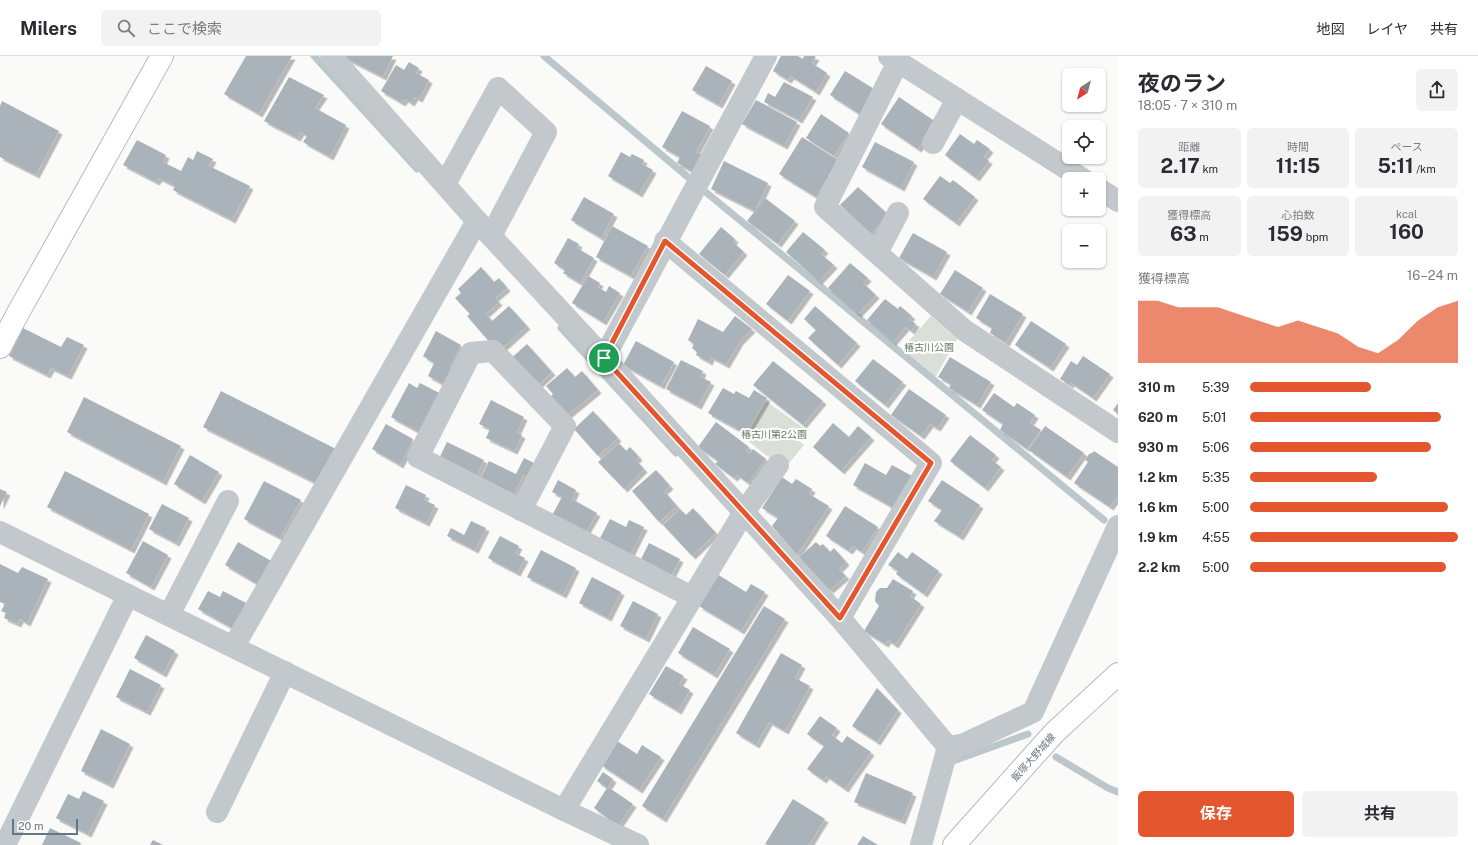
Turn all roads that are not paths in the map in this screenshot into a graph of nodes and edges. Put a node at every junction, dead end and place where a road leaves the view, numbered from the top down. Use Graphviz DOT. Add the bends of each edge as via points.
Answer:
graph roads {
  1 [pos="162,56"];
  2 [pos="330,56"];
  3 [pos="766,56"];
  4 [pos="894,59"];
  5 [pos="957,99"];
  6 [pos="933,143"];
  7 [pos="1072,172"];
  8 [pos="445,184"];
  9 [pos="1106,194"];
  10 [pos="1118,202"];
  11 [pos="898,213"];
  12 [pos="484,229"];
  13 [pos="665,241"];
  14 [pos="877,253"];
  15 [pos="0,347"];
  16 [pos="604,358"];
  17 [pos="1118,432"];
  18 [pos="778,465"];
  19 [pos="228,501"];
  20 [pos="521,510"];
  21 [pos="744,512"];
  22 [pos="1118,526"];
  23 [pos="0,532"];
  24 [pos="128,595"];
  25 [pos="692,597"];
  26 [pos="169,615"];
  27 [pos="840,618"];
  28 [pos="234,646"];
  29 [pos="285,672"];
  30 [pos="1118,674"];
  31 [pos="1033,712"];
  32 [pos="1054,733"];
  33 [pos="948,747"];
  34 [pos="564,810"];
  35 [pos="217,812"];
  36 [pos="6,845"];
  37 [pos="638,845"];
  38 [pos="921,845"];
  39 [pos="954,845"];
  1 -- 15 [label="street"];
  2 -- 8 [label="street"];
  3 -- 13 [label="street"];
  4 -- 5 [label="street"];
  4 -- 14 [label="street" via="825,207"];
  5 -- 6 [label="street"];
  5 -- 7 [label="street"];
  8 -- 12 [label="street"];
  8 -- 12 [label="street" via="498,88 546,132"];
  9 -- 10 [label="street"];
  11 -- 14 [label="street"];
  12 -- 16 [label="street"];
  12 -- 28 [label="street"];
  13 -- 16 [label="street"];
  13 -- 27 [label="street" via="931,463"];
  14 -- 17 [label="street" via="964,330"];
  16 -- 21 [label="street"];
  18 -- 21 [label="street"];
  19 -- 26 [label="street"];
  20 -- 25 [label="street" via="565,426 493,351 471,353 418,457"];
  21 -- 25 [label="street"];
  21 -- 27 [label="street"];
  22 -- 31 [label="street"];
  23 -- 24 [label="street"];
  24 -- 26 [label="street"];
  24 -- 36 [label="street"];
  25 -- 34 [label="street"];
  26 -- 28 [label="street"];
  27 -- 33 [label="street"];
  28 -- 29 [label="street"];
  29 -- 34 [label="street"];
  29 -- 35 [label="street"];
  30 -- 32 [label="street, 飯塚大野城線"];
  31 -- 32 [label="street"];
  31 -- 33 [label="street" via="962,745"];
  32 -- 39 [label="street, 飯塚大野城線"];
  33 -- 38 [label="street"];
  34 -- 37 [label="street"];
}
